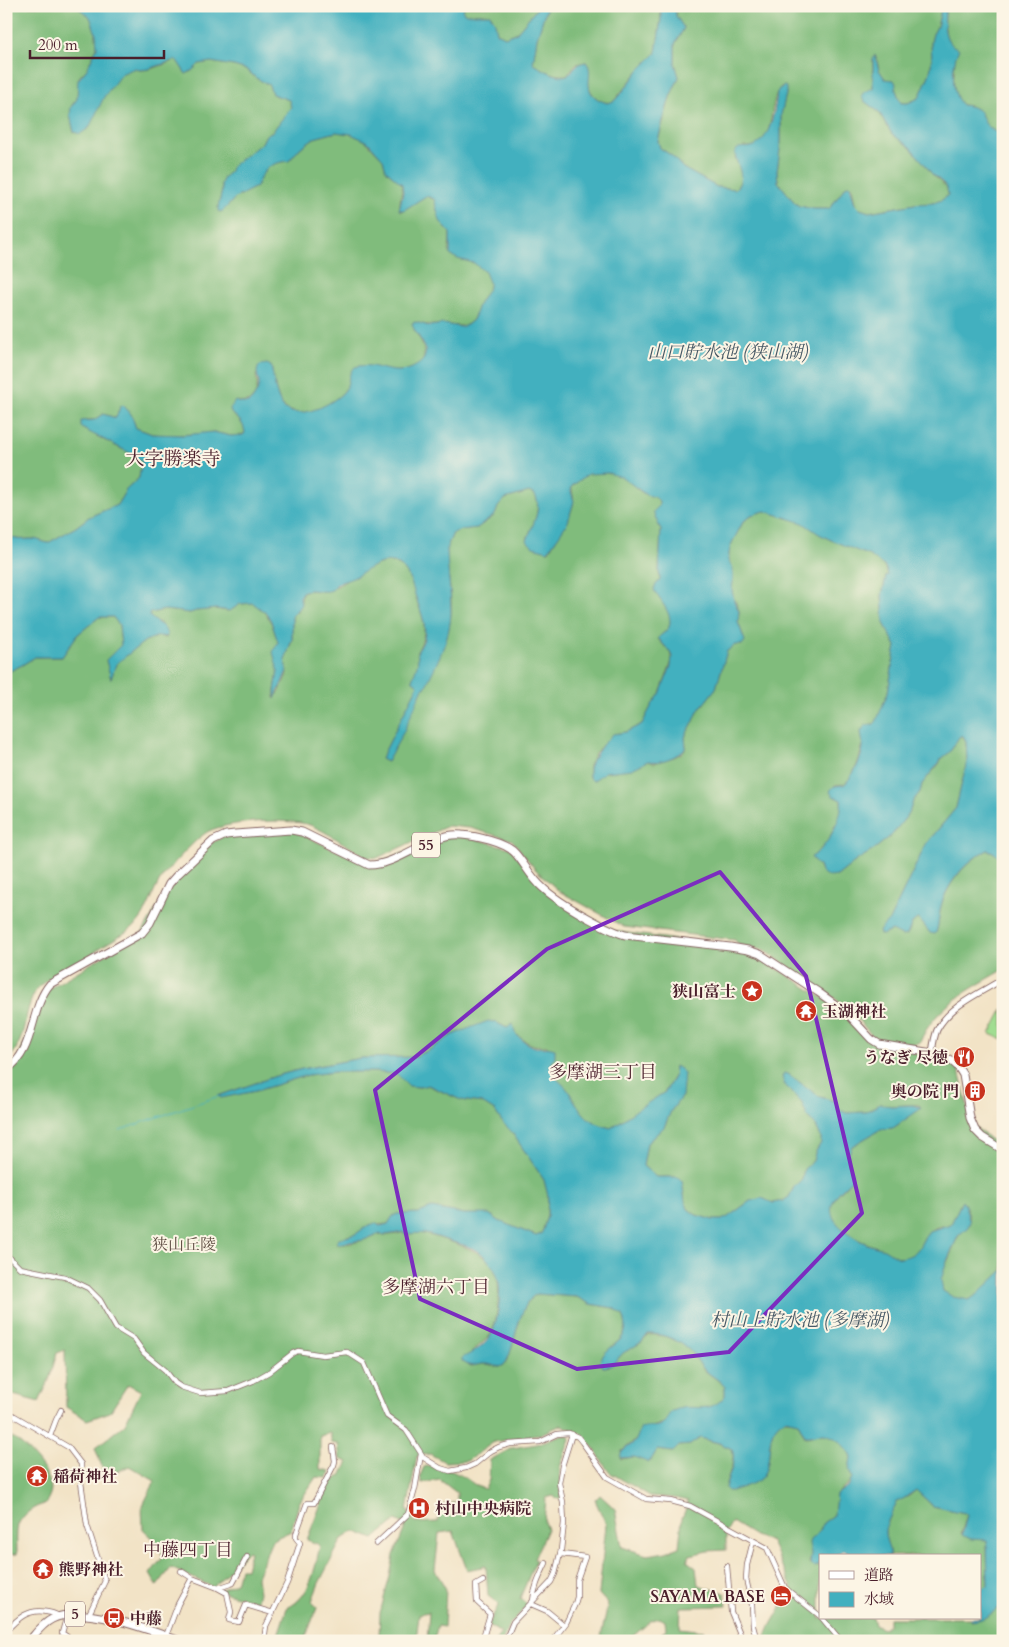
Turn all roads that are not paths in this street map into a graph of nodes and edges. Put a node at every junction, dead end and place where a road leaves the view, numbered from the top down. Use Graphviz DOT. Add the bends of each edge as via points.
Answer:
graph roads {
  1 [pos="1003,980"];
  2 [pos="932,1054"];
  3 [pos="6,1070"];
  4 [pos="1003,1150"];
  5 [pos="6,1254"];
  6 [pos="62,1410"];
  7 [pos="6,1411"];
  8 [pos="572,1434"];
  9 [pos="50,1436"];
  10 [pos="333,1448"];
  11 [pos="421,1454"];
  12 [pos="753,1541"];
  13 [pos="376,1544"];
  14 [pos="561,1554"];
  15 [pos="247,1557"];
  16 [pos="546,1562"];
  17 [pos="726,1566"];
  18 [pos="182,1571"];
  19 [pos="192,1578"];
  20 [pos="483,1581"];
  21 [pos="216,1588"];
  22 [pos="532,1604"];
  23 [pos="273,1614"];
  24 [pos="67,1615"];
  25 [pos="819,1615"];
  26 [pos="58,1616"];
  27 [pos="88,1616"];
  28 [pos="824,1620"];
  29 [pos="564,1625"];
  30 [pos="6,1631"];
  31 [pos="166,1636"];
  32 [pos="30,1641"];
  33 [pos="73,1641"];
  34 [pos="180,1641"];
  35 [pos="264,1641"];
  36 [pos="489,1641"];
  37 [pos="505,1641"];
  38 [pos="552,1641"];
  39 [pos="743,1641"];
  40 [pos="757,1641"];
  41 [pos="841,1641"];
  1 -- 2 [label="street" via="966,1001 945,1020 936,1032"];
  2 -- 3 [label="main road, 55" via="879,1044 870,1039 847,1013 760,954 614,931 552,896 536,881 515,852 497,843 471,836 449,835 391,861 369,865 308,834 291,830 226,835 208,844 173,880 142,932 50,984 41,997 26,1047"];
  2 -- 4 [label="main road, 55" via="949,1059 958,1067 963,1075 972,1124 982,1137"];
  5 -- 11 [label="street" via="17,1266 65,1277 88,1288 100,1300 116,1328 134,1339 178,1386 188,1390 206,1393 228,1391 269,1372 298,1351 354,1355 365,1366 386,1414 406,1430"];
  6 -- 9 [label="street"];
  7 -- 9 [label="street"];
  8 -- 11 [label="street" via="560,1433 540,1442 499,1447 475,1464 450,1471 427,1461"];
  8 -- 12 [label="street" via="590,1451 607,1477 646,1499 690,1506"];
  8 -- 14 [label="street" via="559,1482 564,1518"];
  9 -- 27 [label="street" via="68,1447 81,1464 87,1525 105,1581"];
  10 -- 23 [label="street" via="334,1465 314,1503 307,1503 296,1534 300,1543 292,1572"];
  11 -- 13 [label="street" via="408,1514"];
  12 -- 25 [label="street" via="767,1548 789,1592"];
  12 -- 40 [label="street" via="746,1579"];
  14 -- 22 [label="street" via="551,1582"];
  14 -- 29 [label="street" via="585,1557 577,1580 576,1604"];
  15 -- 21 [label="street" via="233,1583"];
  16 -- 22 [label="street" via="533,1591"];
  17 -- 39 [label="street" via="731,1612"];
  18 -- 19 [label="street"];
  19 -- 21 [label="street"];
  19 -- 31 [label="street"];
  20 -- 36 [label="street" via="476,1585 477,1602 490,1614 484,1634"];
  21 -- 23 [label="street" via="227,1593 231,1612 229,1620 239,1622 246,1605"];
  22 -- 29 [label="street" via="548,1611"];
  22 -- 37 [label="street" via="514,1622"];
  23 -- 35 [label="street" via="266,1626"];
  24 -- 26 [label="main road, 5"];
  24 -- 27 [label="main road, 5"];
  24 -- 33 [label="street" via="62,1633"];
  26 -- 30 [label="street" via="44,1611 30,1612"];
  26 -- 32 [label="main road, 5" via="45,1624"];
  27 -- 31 [label="main road, 5" via="130,1623"];
  28 -- 41 [label="street"];
  29 -- 38 [label="street"];
  31 -- 34 [label="main road, 5"];
}
